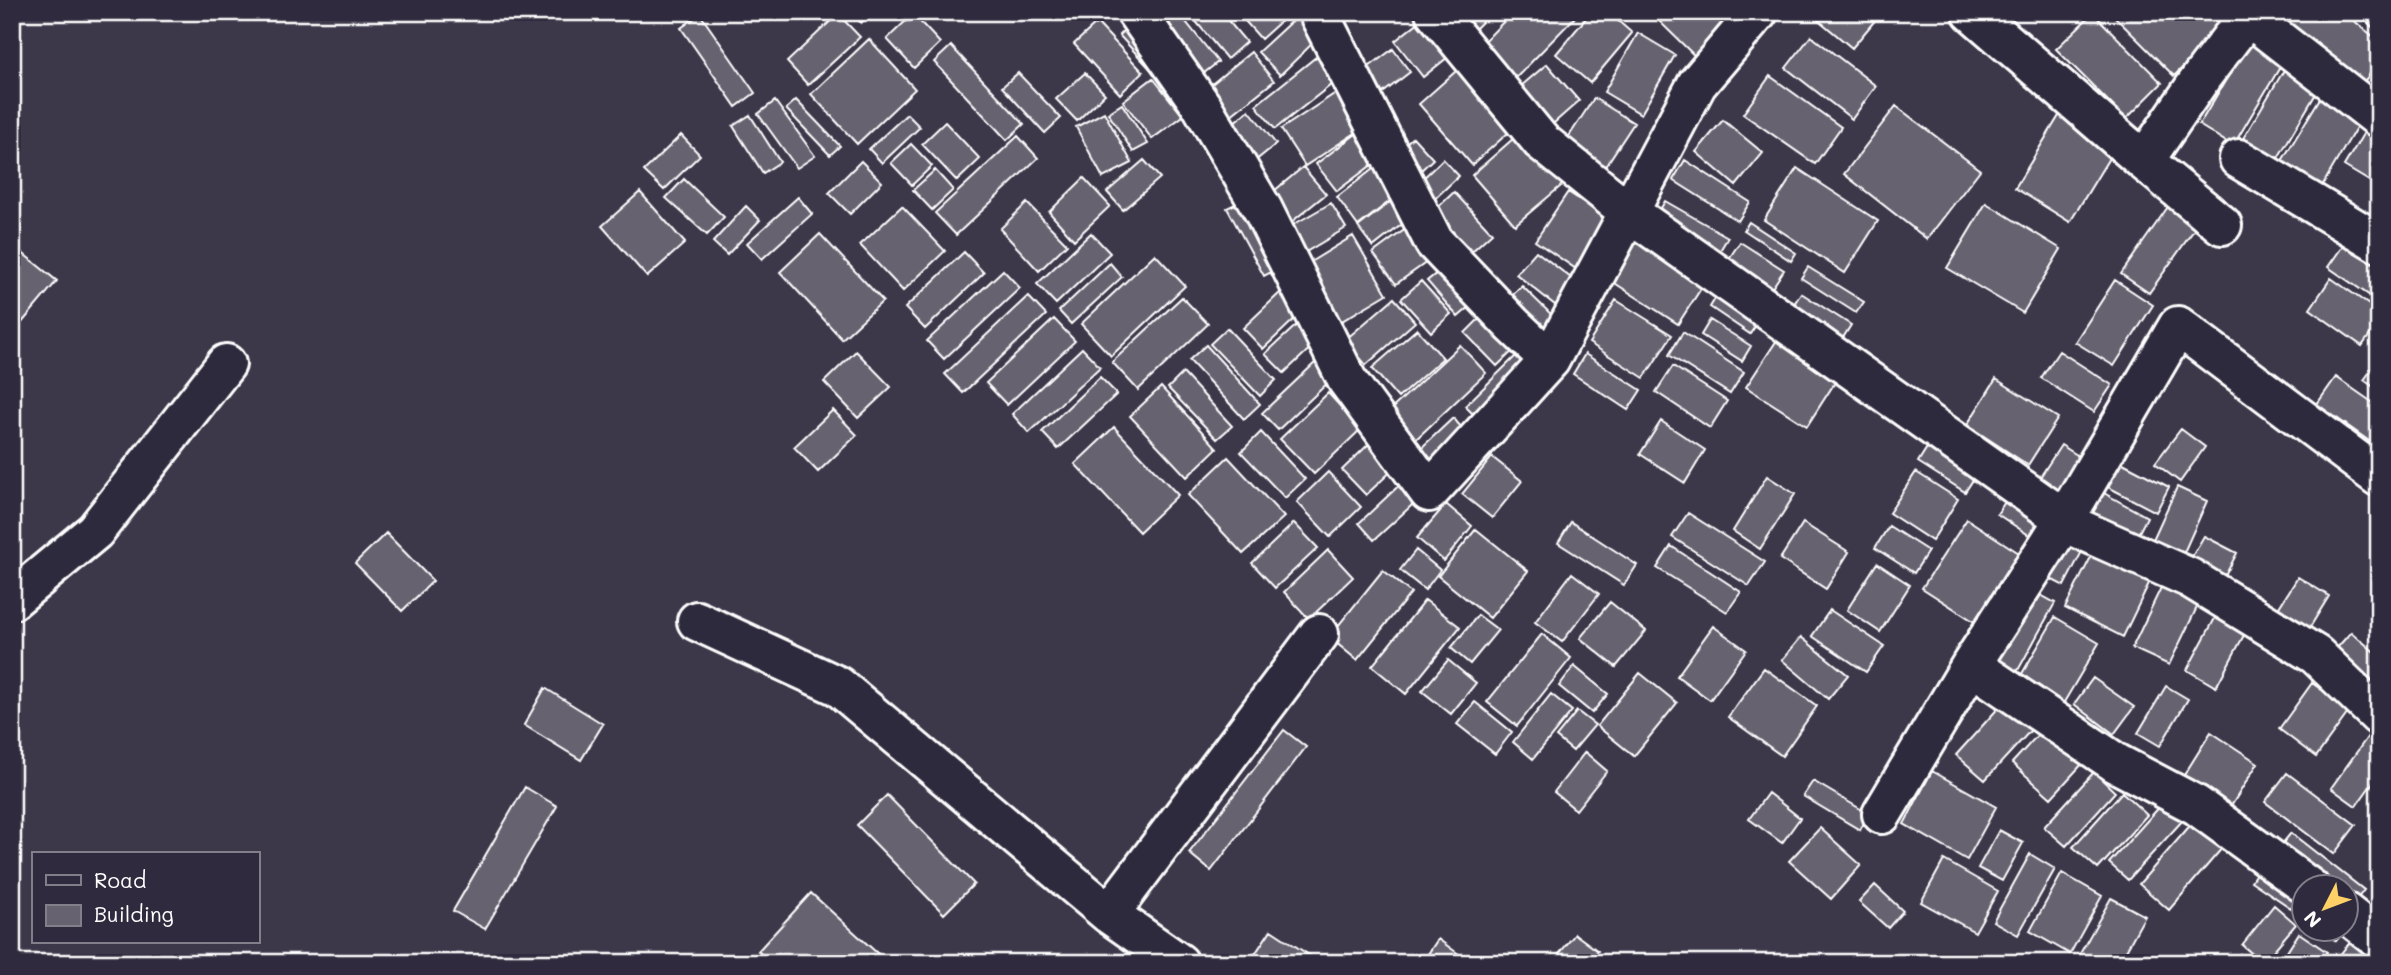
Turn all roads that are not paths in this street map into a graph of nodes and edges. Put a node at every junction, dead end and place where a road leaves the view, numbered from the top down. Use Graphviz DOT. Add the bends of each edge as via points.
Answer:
graph roads {
  1 [pos="1136,12"];
  2 [pos="1318,12"];
  3 [pos="1435,12"];
  4 [pos="1758,12"];
  5 [pos="1972,12"];
  6 [pos="2250,14"];
  7 [pos="2379,118"];
  8 [pos="2239,159"];
  9 [pos="2144,161"];
  10 [pos="1629,212"];
  11 [pos="2222,225"];
  12 [pos="2379,243"];
  13 [pos="1550,360"];
  14 [pos="226,364"];
  15 [pos="2379,477"];
  16 [pos="2065,519"];
  17 [pos="12,600"];
  18 [pos="697,621"];
  19 [pos="1320,634"];
  20 [pos="1970,665"];
  21 [pos="2379,716"];
  22 [pos="1882,814"];
  23 [pos="2292,874"];
  24 [pos="1109,914"];
  25 [pos="2360,924"];
  26 [pos="2379,939"];
  27 [pos="1179,963"];
  1 -- 13 [label="street" via="1203,108 1263,211 1347,380 1429,492"];
  2 -- 13 [label="street" via="1434,242"];
  3 -- 10 [label="street" via="1541,141"];
  4 -- 10 [label="street" via="1697,84"];
  5 -- 9 [label="street"];
  6 -- 7 [label="street"];
  6 -- 9 [label="street"];
  8 -- 12 [label="street"];
  9 -- 11 [label="street"];
  10 -- 13 [label="street"];
  10 -- 16 [label="street"];
  14 -- 17 [label="street" via="95,531"];
  15 -- 16 [label="street" via="2178,326"];
  16 -- 20 [label="street"];
  16 -- 21 [label="street" via="2190,578 2316,655"];
  18 -- 24 [label="street" via="838,686"];
  19 -- 24 [label="street"];
  20 -- 22 [label="street"];
  20 -- 23 [label="street" via="2116,763 2196,806"];
  24 -- 27 [label="street"];
  25 -- 26 [label="street"];
}
